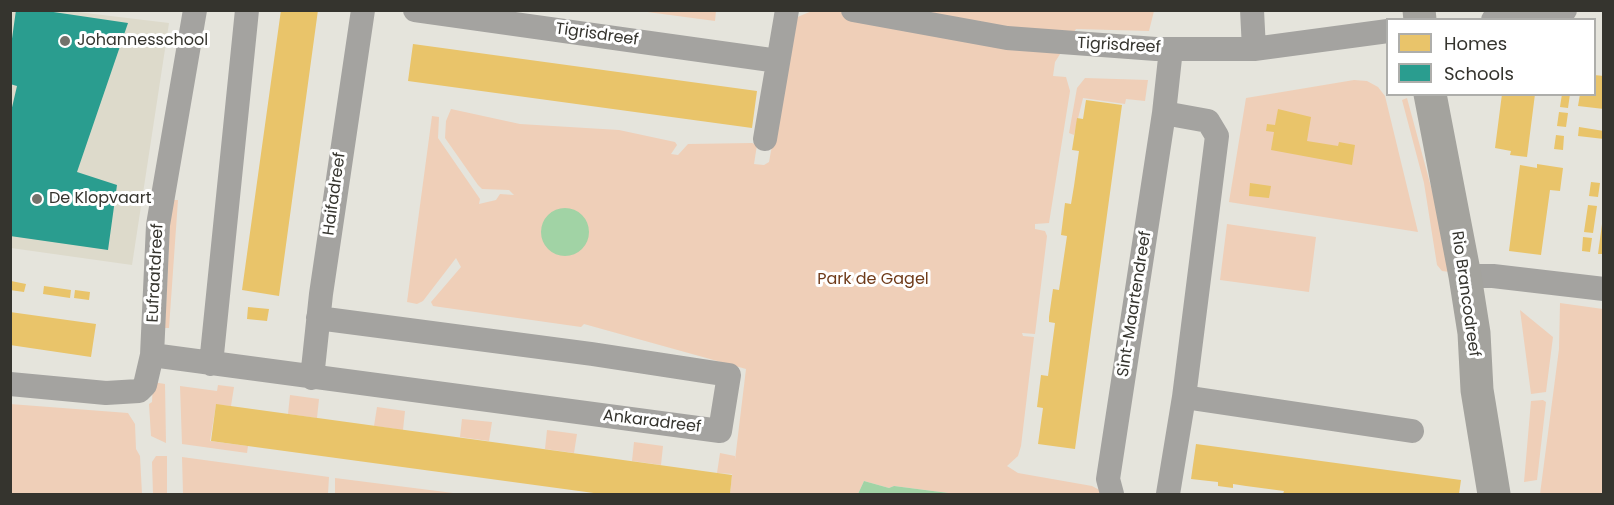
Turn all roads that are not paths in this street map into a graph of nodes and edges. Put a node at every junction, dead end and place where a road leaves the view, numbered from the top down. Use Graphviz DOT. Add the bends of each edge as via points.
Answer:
graph roads {
  1 [pos="195,10"];
  2 [pos="247,10"];
  3 [pos="363,10"];
  4 [pos="415,10"];
  5 [pos="787,10"];
  6 [pos="853,10"];
  7 [pos="1252,10"];
  8 [pos="1565,10"];
  9 [pos="1507,18"];
  10 [pos="1386,31"];
  11 [pos="1171,49"];
  12 [pos="1254,49"];
  13 [pos="778,61"];
  14 [pos="1430,96"];
  15 [pos="1164,113"];
  16 [pos="765,139"];
  17 [pos="1465,276"];
  18 [pos="1604,289"];
  19 [pos="318,318"];
  20 [pos="152,355"];
  21 [pos="211,364"];
  22 [pos="312,378"];
  23 [pos="10,384"];
  24 [pos="1184,397"];
  25 [pos="1412,431"];
  26 [pos="1112,495"];
  27 [pos="1168,495"];
  28 [pos="1494,495"];
  1 -- 20 [label="street, Eufraatdreef" via="158,225"];
  2 -- 21 [label="street"];
  3 -- 19 [label="street, Haifadreef"];
  4 -- 13 [label="street, Tigrisdreef"];
  5 -- 13 [label="street"];
  6 -- 11 [label="street, Tigrisdreef" via="1007,38"];
  7 -- 12 [label="street"];
  8 -- 9 [label="street"];
  10 -- 12 [label="street, Tigrisdreef"];
  11 -- 12 [label="street, Tigrisdreef"];
  11 -- 15 [label="street, Sint-Maartendreef"];
  13 -- 16 [label="street"];
  14 -- 17 [label="street, Rio Brancodreef"];
  15 -- 24 [label="street" via="1208,120 1217,136"];
  15 -- 26 [label="street, Sint-Maartendreef" via="1108,479"];
  17 -- 18 [label="street"];
  17 -- 28 [label="street, Rio Brancodreef" via="1477,390"];
  19 -- 22 [label="street, Haifadreef"];
  19 -- 22 [label="street, Ankaradreef" via="729,375 720,431"];
  20 -- 21 [label="street, Ankaradreef"];
  20 -- 23 [label="street, Eufraatdreef" via="145,385 139,391 106,393"];
  21 -- 22 [label="street, Ankaradreef"];
  24 -- 25 [label="street"];
  24 -- 27 [label="street"];
}
